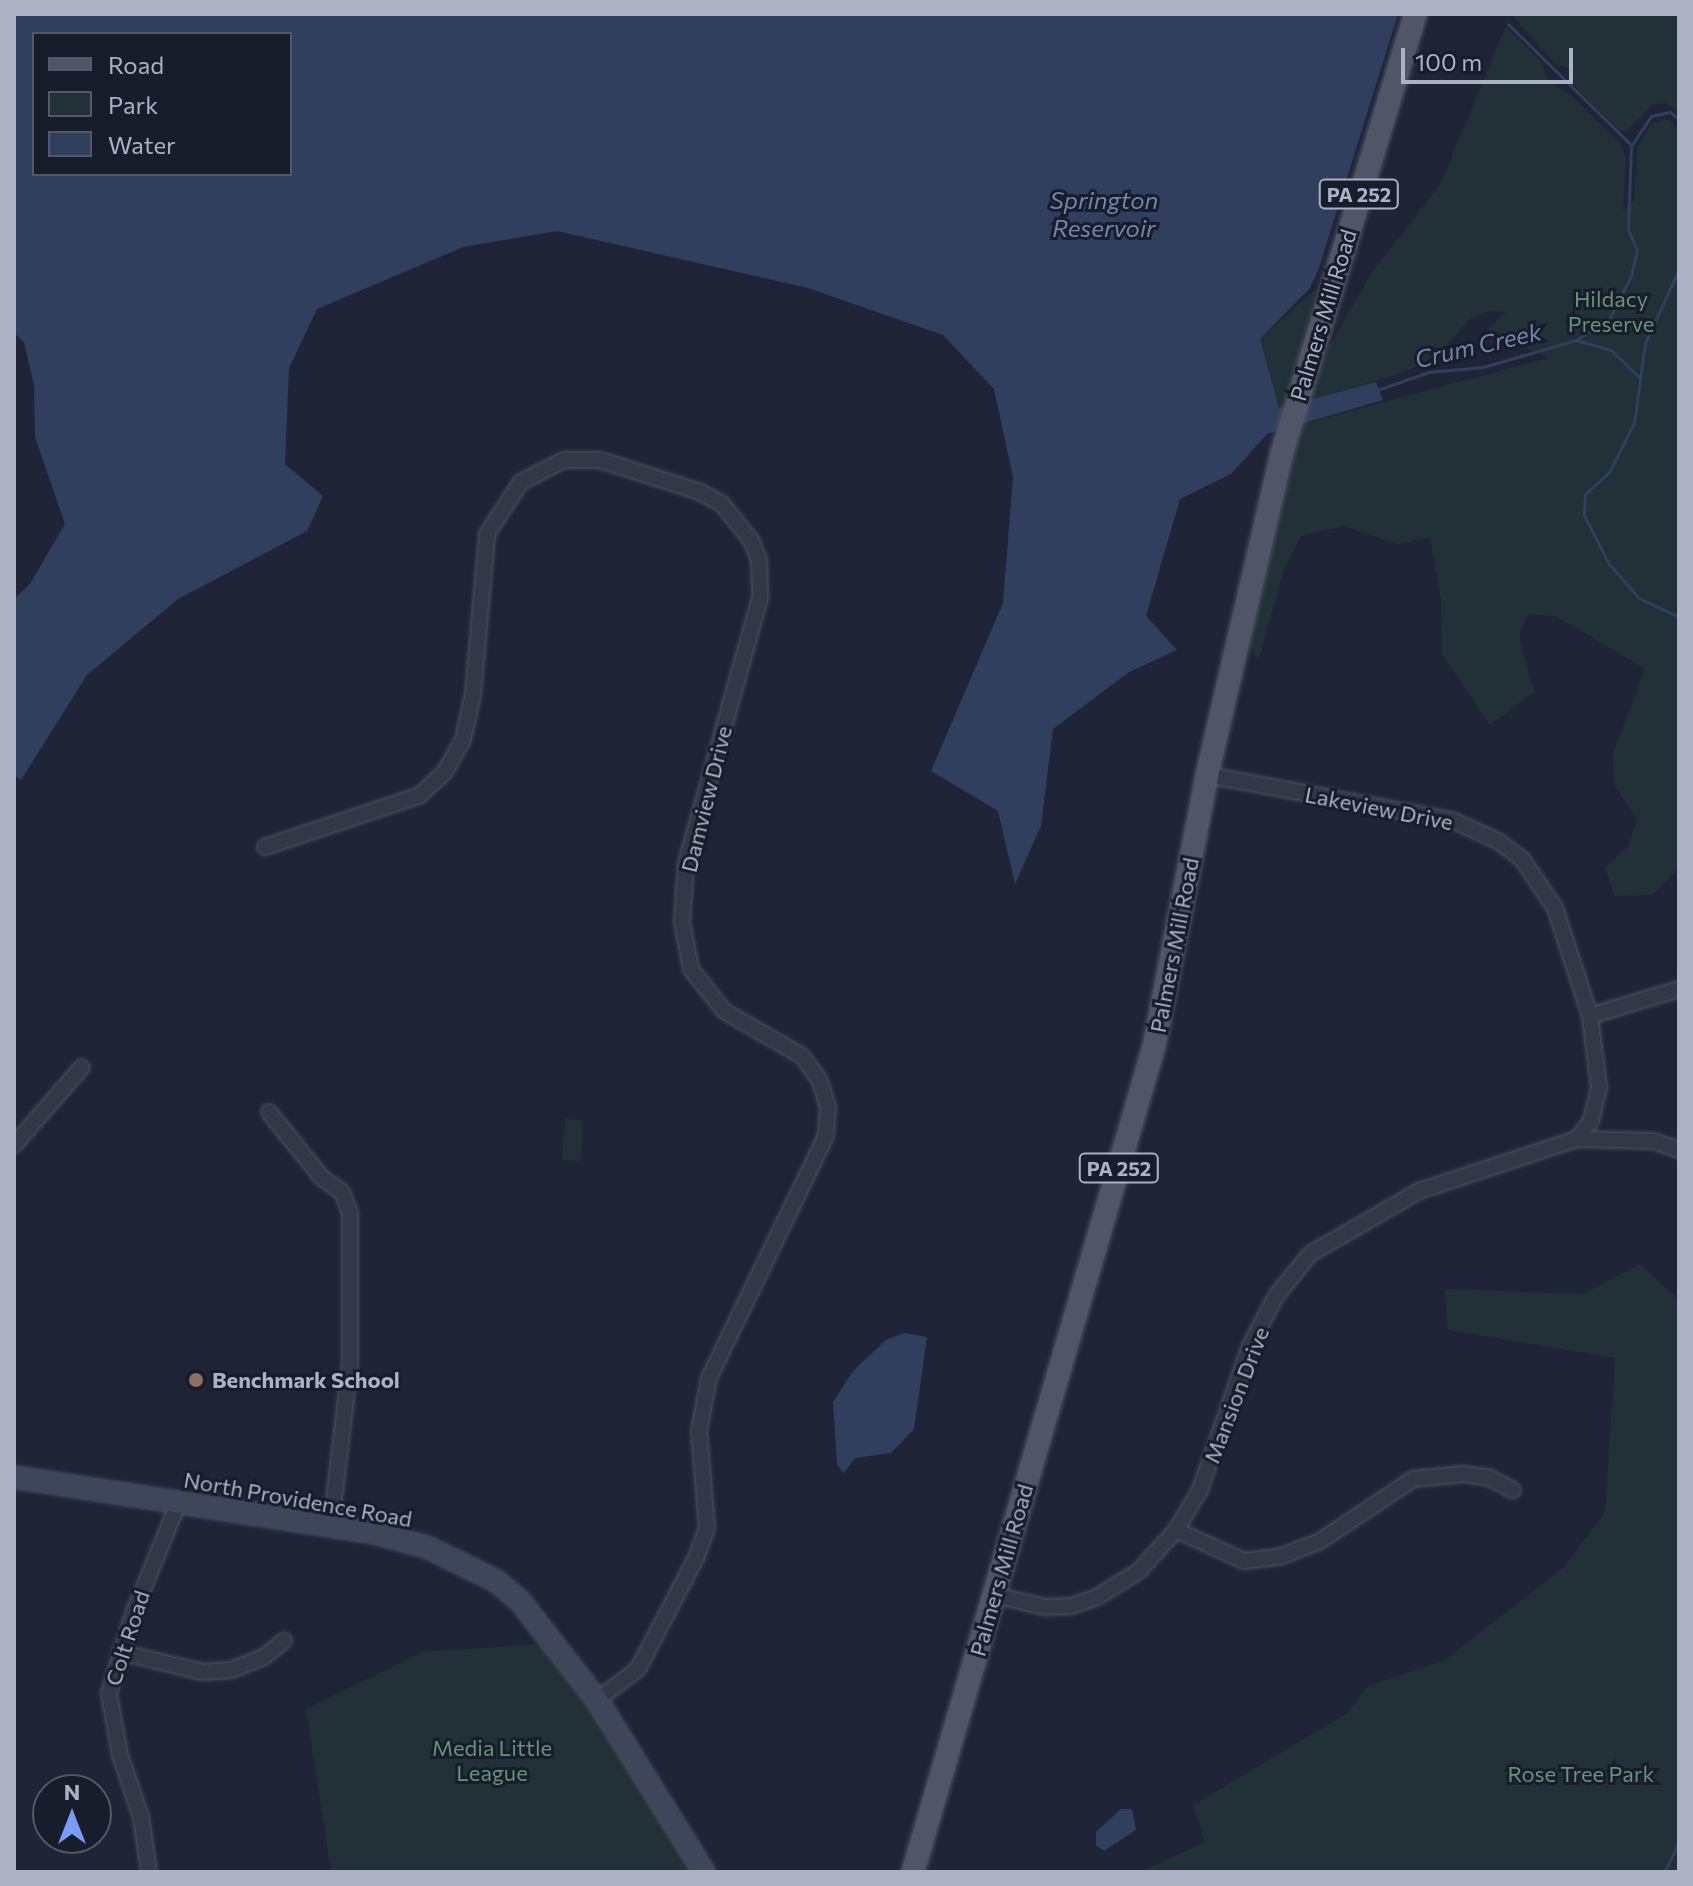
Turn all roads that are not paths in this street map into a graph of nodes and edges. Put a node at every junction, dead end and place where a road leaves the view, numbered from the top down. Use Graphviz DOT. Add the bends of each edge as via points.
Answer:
graph roads {
  1 [pos="1415,14"];
  2 [pos="1207,775"];
  3 [pos="265,847"];
  4 [pos="1679,989"];
  5 [pos="1590,1016"];
  6 [pos="82,1067"];
  7 [pos="269,1112"];
  8 [pos="1577,1139"];
  9 [pos="14,1145"];
  10 [pos="1679,1150"];
  11 [pos="14,1477"];
  12 [pos="1513,1490"];
  13 [pos="179,1501"];
  14 [pos="331,1526"];
  15 [pos="1176,1530"];
  16 [pos="994,1595"];
  17 [pos="284,1641"];
  18 [pos="120,1652"];
  19 [pos="597,1700"];
  20 [pos="149,1872"];
  21 [pos="704,1872"];
  22 [pos="913,1872"];
  1 -- 2 [label="main road, Palmers Mill Road / PA 252" via="1303,375"];
  2 -- 5 [label="street, Lakeview Drive" via="1454,821 1498,841 1537,877 1555,908"];
  2 -- 16 [label="main road, Palmers Mill Road / PA 252" via="1154,1046"];
  3 -- 19 [label="street, Damview Drive" via="420,795 445,772 463,740 473,695 487,534 521,482 564,460 600,460 721,503 751,540 759,560 760,598 686,863 682,922 691,969 724,1011 802,1056 819,1079 828,1106 826,1136 709,1378 699,1431 708,1514 696,1558 638,1669"];
  4 -- 5 [label="street"];
  5 -- 8 [label="street, Lakeview Drive" via="1599,1088 1591,1121"];
  6 -- 9 [label="street"];
  7 -- 14 [label="street" via="322,1178 342,1192 350,1213 350,1364"];
  8 -- 10 [label="street" via="1654,1141"];
  8 -- 15 [label="street, Mansion Drive" via="1419,1191 1310,1254 1276,1296 1250,1346 1200,1490"];
  11 -- 13 [label="main road, North Providence Road"];
  12 -- 15 [label="street" via="1490,1478 1463,1474 1413,1479 1320,1541 1282,1556 1244,1561"];
  13 -- 14 [label="main road, North Providence Road"];
  13 -- 18 [label="street, Colt Road"];
  14 -- 19 [label="main road, North Providence Road" via="427,1547 496,1581 520,1601"];
  15 -- 16 [label="street, Mansion Drive" via="1139,1571 1097,1597 1045,1607"];
  16 -- 22 [label="main road, Palmers Mill Road / PA 252"];
  17 -- 18 [label="street" via="264,1657 231,1670 202,1672"];
  18 -- 20 [label="street, Colt Road" via="109,1693 112,1720 141,1817"];
  19 -- 21 [label="main road, North Providence Road"];
}
